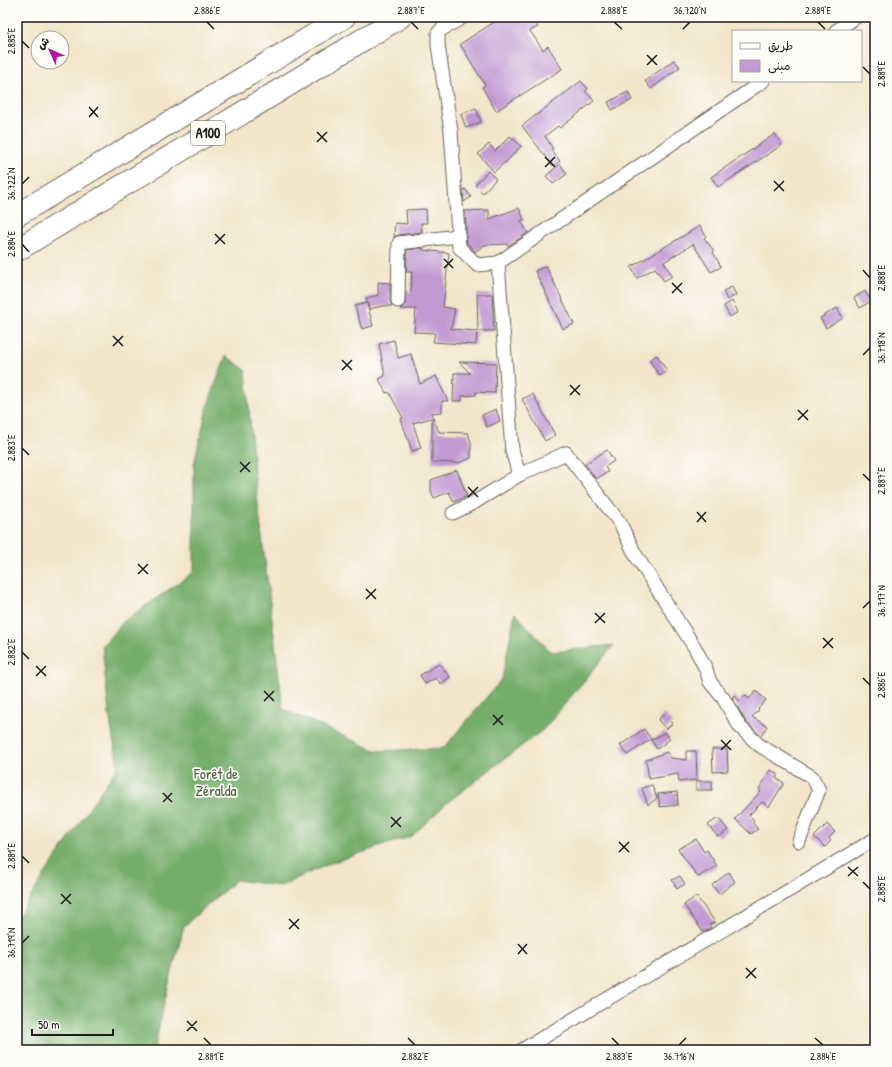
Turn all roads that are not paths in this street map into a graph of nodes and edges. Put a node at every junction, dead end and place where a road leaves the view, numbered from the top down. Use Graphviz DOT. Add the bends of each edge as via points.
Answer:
graph roads {
  1 [pos="344,17"];
  2 [pos="400,17"];
  3 [pos="463,17"];
  4 [pos="856,17"];
  5 [pos="837,30"];
  6 [pos="762,82"];
  7 [pos="17,215"];
  8 [pos="458,236"];
  9 [pos="17,250"];
  10 [pos="498,264"];
  11 [pos="398,301"];
  12 [pos="519,475"];
  13 [pos="453,513"];
  14 [pos="875,839"];
  15 [pos="799,841"];
  16 [pos="522,1050"];
  1 -- 7 [label="highway, A100 / A100"];
  2 -- 9 [label="highway, A100"];
  3 -- 8 [label="street" via="438,34 451,131"];
  4 -- 5 [label="street"];
  6 -- 10 [label="street"];
  8 -- 10 [label="street" via="459,248 477,265"];
  8 -- 11 [label="street" via="399,243"];
  10 -- 12 [label="street" via="512,450"];
  12 -- 13 [label="street"];
  12 -- 15 [label="street" via="566,453 620,523 635,554 695,648 710,682 740,727 759,745 812,777 819,790"];
  14 -- 16 [label="street"];
}
